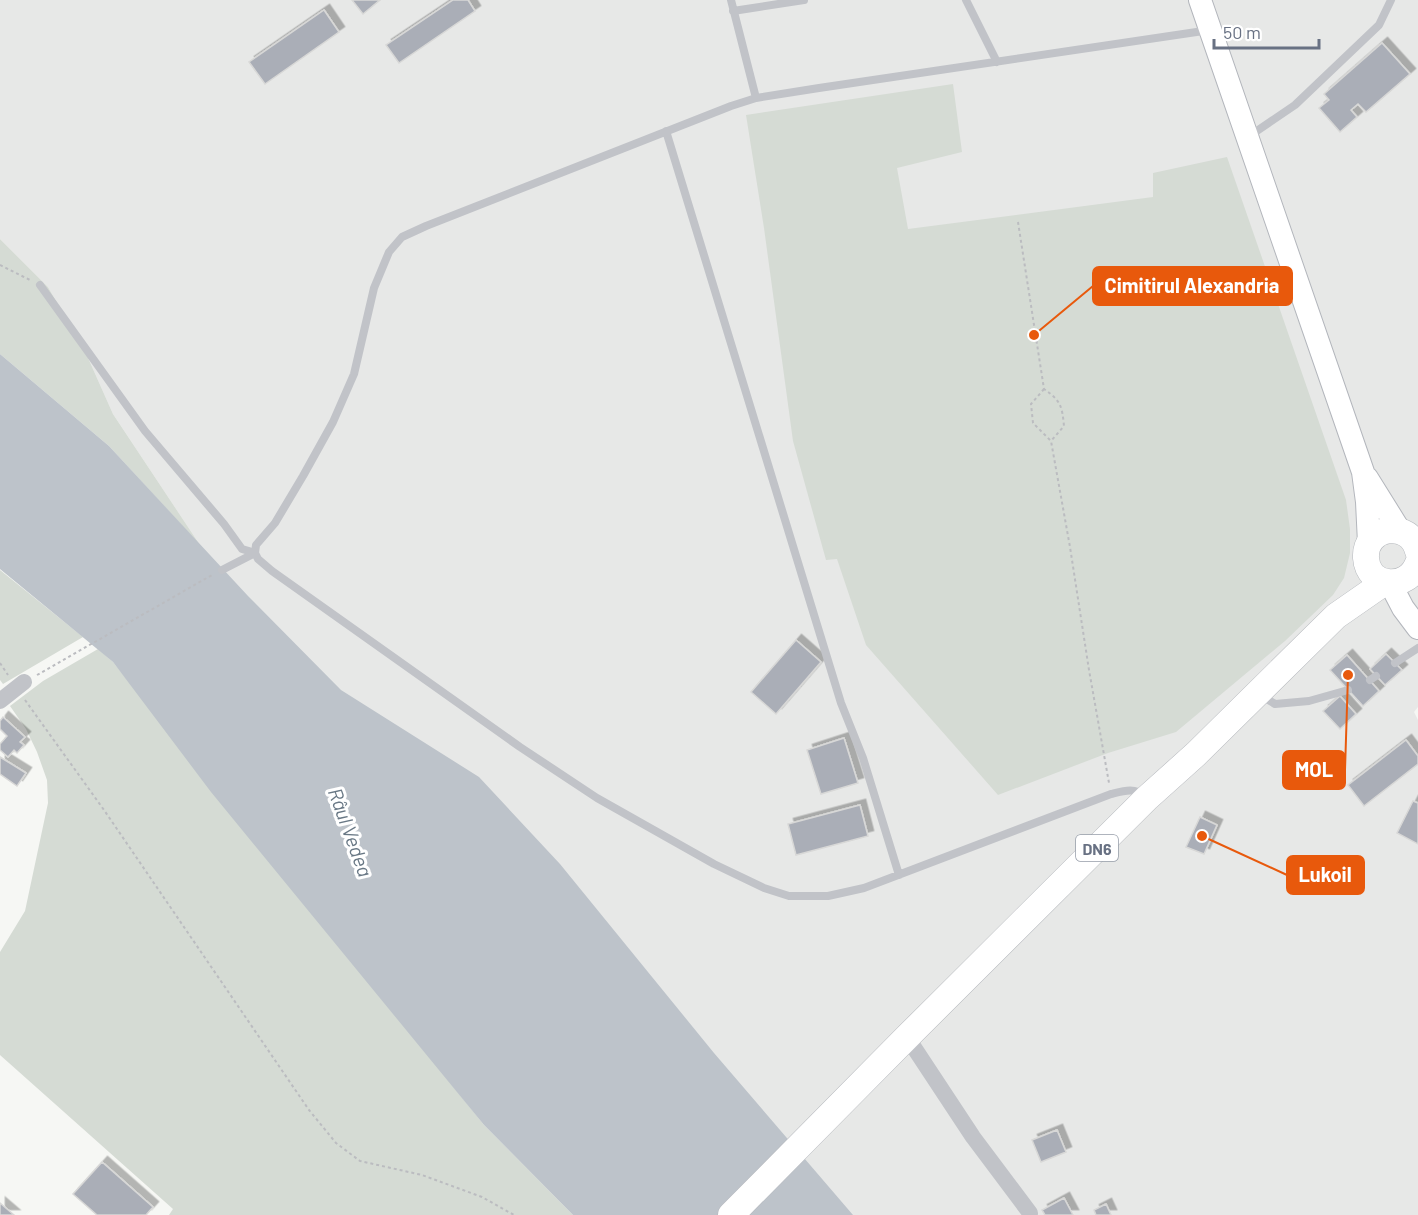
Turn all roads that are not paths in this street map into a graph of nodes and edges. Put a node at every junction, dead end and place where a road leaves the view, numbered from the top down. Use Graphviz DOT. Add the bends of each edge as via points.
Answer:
graph roads {
  1 [pos="731,0"];
  2 [pos="804,0"];
  3 [pos="966,0"];
  4 [pos="1200,0"];
  5 [pos="1391,0"];
  6 [pos="733,11"];
  7 [pos="1210,30"];
  8 [pos="997,62"];
  9 [pos="756,98"];
  10 [pos="666,131"];
  11 [pos="1248,137"];
  12 [pos="40,285"];
  13 [pos="1363,472"];
  14 [pos="1410,536"];
  15 [pos="255,554"];
  16 [pos="1368,554"];
  17 [pos="222,570"];
  18 [pos="1400,576"];
  19 [pos="1336,616"];
  20 [pos="1418,627"];
  21 [pos="1418,648"];
  22 [pos="1395,663"];
  23 [pos="21,685"];
  24 [pos="1348,690"];
  25 [pos="1257,693"];
  26 [pos="0,701"];
  27 [pos="1147,798"];
  28 [pos="899,875"];
  29 [pos="907,1037"];
  30 [pos="1030,1213"];
  31 [pos="731,1215"];
  1 -- 6 [label="lane"];
  2 -- 6 [label="lane"];
  3 -- 8 [label="lane"];
  4 -- 7 [label="main road"];
  5 -- 11 [label="lane" via="1379,25 1295,105"];
  6 -- 9 [label="lane"];
  7 -- 8 [label="lane"];
  7 -- 11 [label="main road"];
  8 -- 9 [label="lane"];
  9 -- 10 [label="lane"];
  10 -- 15 [label="lane" via="402,237 389,252 374,288 354,374 333,422 275,523 255,545"];
  10 -- 28 [label="lane" via="841,703 863,758"];
  11 -- 13 [label="main road"];
  12 -- 15 [label="lane" via="145,431 242,549"];
  13 -- 14 [label="main road"];
  13 -- 16 [label="main road"];
  14 -- 16 [label="main road" via="1391,530 1382,532 1375,537"];
  15 -- 17 [label="lane"];
  15 -- 28 [label="lane" via="520,747 597,798 714,864 789,896 828,896"];
  16 -- 18 [label="main road" via="1370,572 1377,578"];
  16 -- 19 [label="main road, DN6" via="1356,587"];
  18 -- 19 [label="main road, DN6"];
  18 -- 20 [label="main road" via="1397,598"];
  19 -- 25 [label="main road, DN6"];
  21 -- 22 [label="lane"];
  23 -- 26 [label="street"];
  24 -- 25 [label="lane" via="1309,701 1275,704"];
  25 -- 27 [label="main road, DN6"];
  27 -- 28 [label="lane" via="1134,790 1111,795"];
  27 -- 29 [label="main road, DN6"];
  29 -- 30 [label="street" via="973,1137"];
  29 -- 31 [label="main road, DN6"];
}
